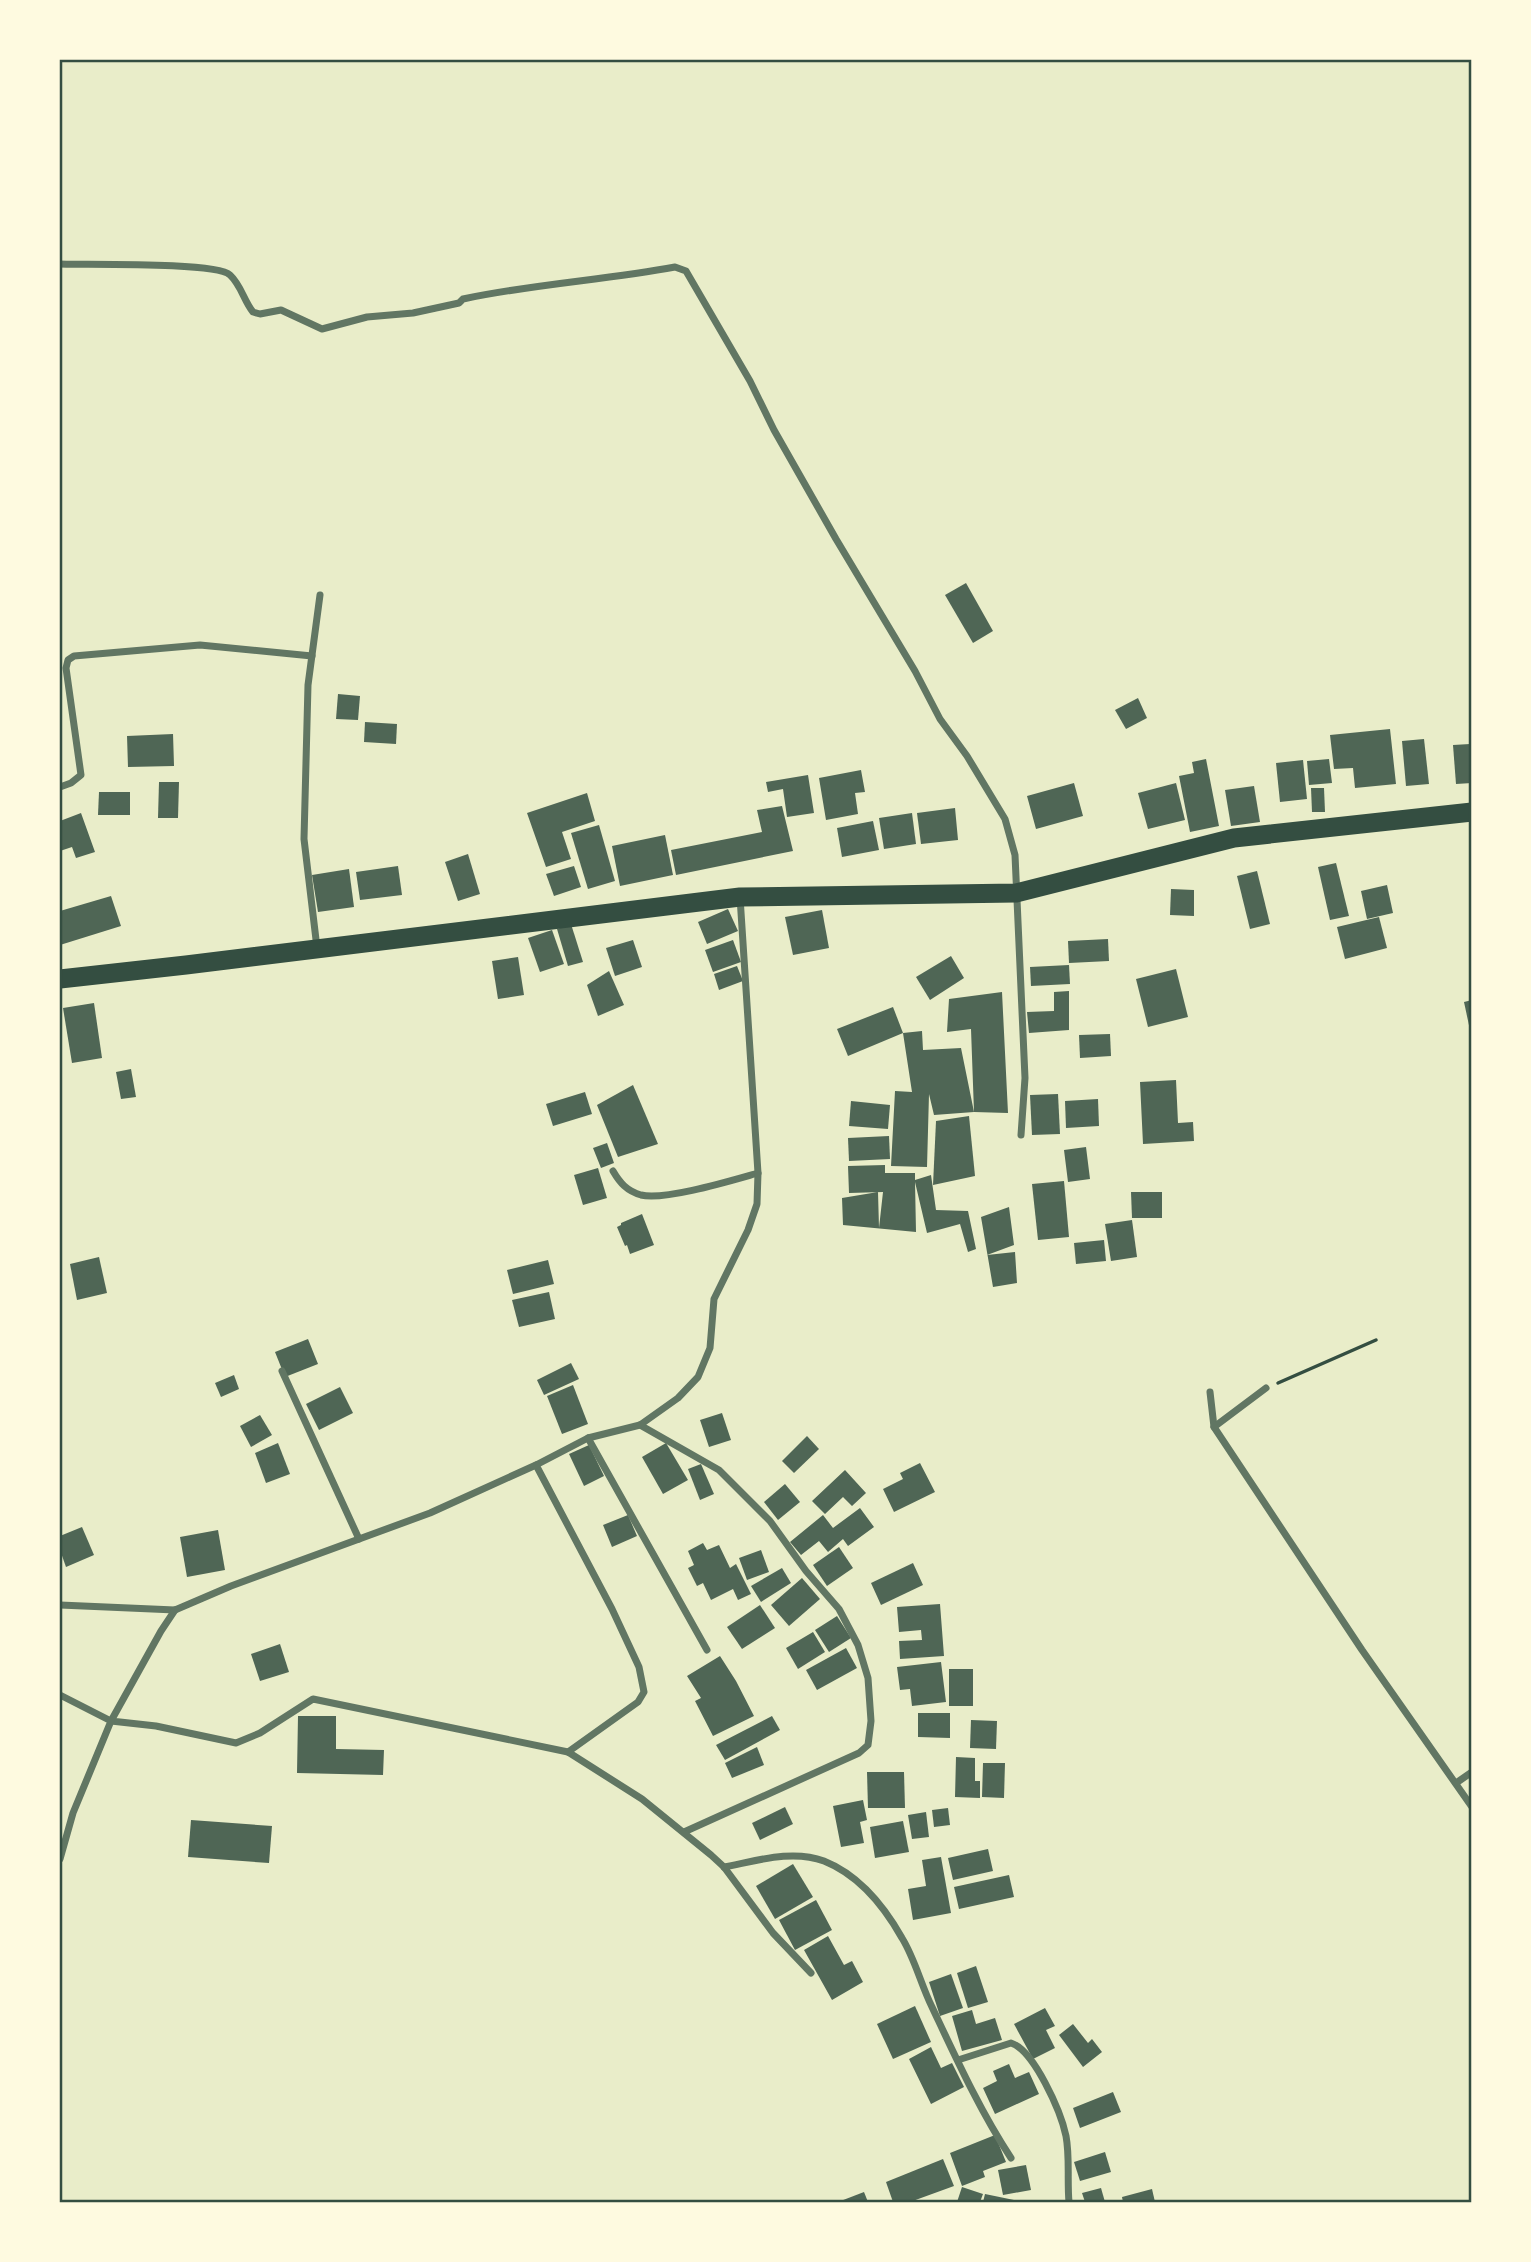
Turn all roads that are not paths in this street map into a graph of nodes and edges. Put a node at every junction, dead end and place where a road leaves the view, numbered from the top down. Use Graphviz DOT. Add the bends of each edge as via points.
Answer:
graph roads {
  1 [pos="60,264"];
  2 [pos="320,595"];
  3 [pos="312,656"];
  4 [pos="60,787"];
  5 [pos="1472,812"];
  6 [pos="1016,893"];
  7 [pos="740,897"];
  8 [pos="317,949"];
  9 [pos="60,979"];
  10 [pos="1021,1135"];
  11 [pos="614,1171"];
  12 [pos="758,1173"];
  13 [pos="282,1371"];
  14 [pos="1266,1388"];
  15 [pos="1210,1392"];
  16 [pos="640,1425"];
  17 [pos="1214,1427"];
  18 [pos="588,1438"];
  19 [pos="536,1465"];
  20 [pos="359,1539"];
  21 [pos="60,1605"];
  22 [pos="176,1610"];
  23 [pos="707,1650"];
  24 [pos="60,1695"];
  25 [pos="111,1721"];
  26 [pos="568,1752"];
  27 [pos="1472,1772"];
  28 [pos="1456,1783"];
  29 [pos="1472,1807"];
  30 [pos="684,1832"];
  31 [pos="60,1859"];
  32 [pos="724,1867"];
  33 [pos="811,1973"];
  34 [pos="958,2060"];
  35 [pos="1011,2158"];
  36 [pos="1069,2203"];
  1 -- 6 [label="street" via="221,271 233,279 253,312 281,310 322,329 529,287 675,267 686,271 940,719 1005,819 1015,855"];
  2 -- 3 [label="street"];
  3 -- 4 [label="street" via="200,645 74,656 66,668 81,775"];
  3 -- 8 [label="street" via="304,839"];
  5 -- 6 [label="highway" via="1234,838"];
  6 -- 7 [label="highway"];
  6 -- 10 [label="street" via="1025,1078"];
  7 -- 8 [label="highway"];
  7 -- 12 [label="street"];
  8 -- 9 [label="highway"];
  11 -- 12 [label="street" via="627,1189 643,1196"];
  12 -- 16 [label="street" via="757,1204 714,1300 710,1348 698,1377"];
  13 -- 20 [label="street"];
  14 -- 17 [label="street"];
  15 -- 17 [label="street"];
  16 -- 18 [label="street"];
  16 -- 30 [label="street" via="719,1470 762,1512 839,1609 858,1645 868,1678 872,1721 868,1745 859,1753"];
  17 -- 28 [label="street"];
  18 -- 19 [label="street"];
  18 -- 23 [label="street"];
  19 -- 20 [label="street"];
  19 -- 26 [label="street" via="612,1609 639,1667 644,1692 638,1702"];
  20 -- 22 [label="street"];
  21 -- 22 [label="street"];
  22 -- 25 [label="street"];
  24 -- 25 [label="street"];
  25 -- 26 [label="street" via="236,1743 313,1699"];
  25 -- 31 [label="street" via="73,1813"];
  26 -- 30 [label="street"];
  27 -- 28 [label="street"];
  28 -- 29 [label="street"];
  30 -- 32 [label="street"];
  32 -- 33 [label="street" via="773,1933"];
  32 -- 34 [label="street" via="789,1856 822,1860 850,1874 878,1902 903,1940"];
  34 -- 35 [label="street"];
  34 -- 36 [label="street" via="1011,2043 1029,2058 1060,2112"];
}
